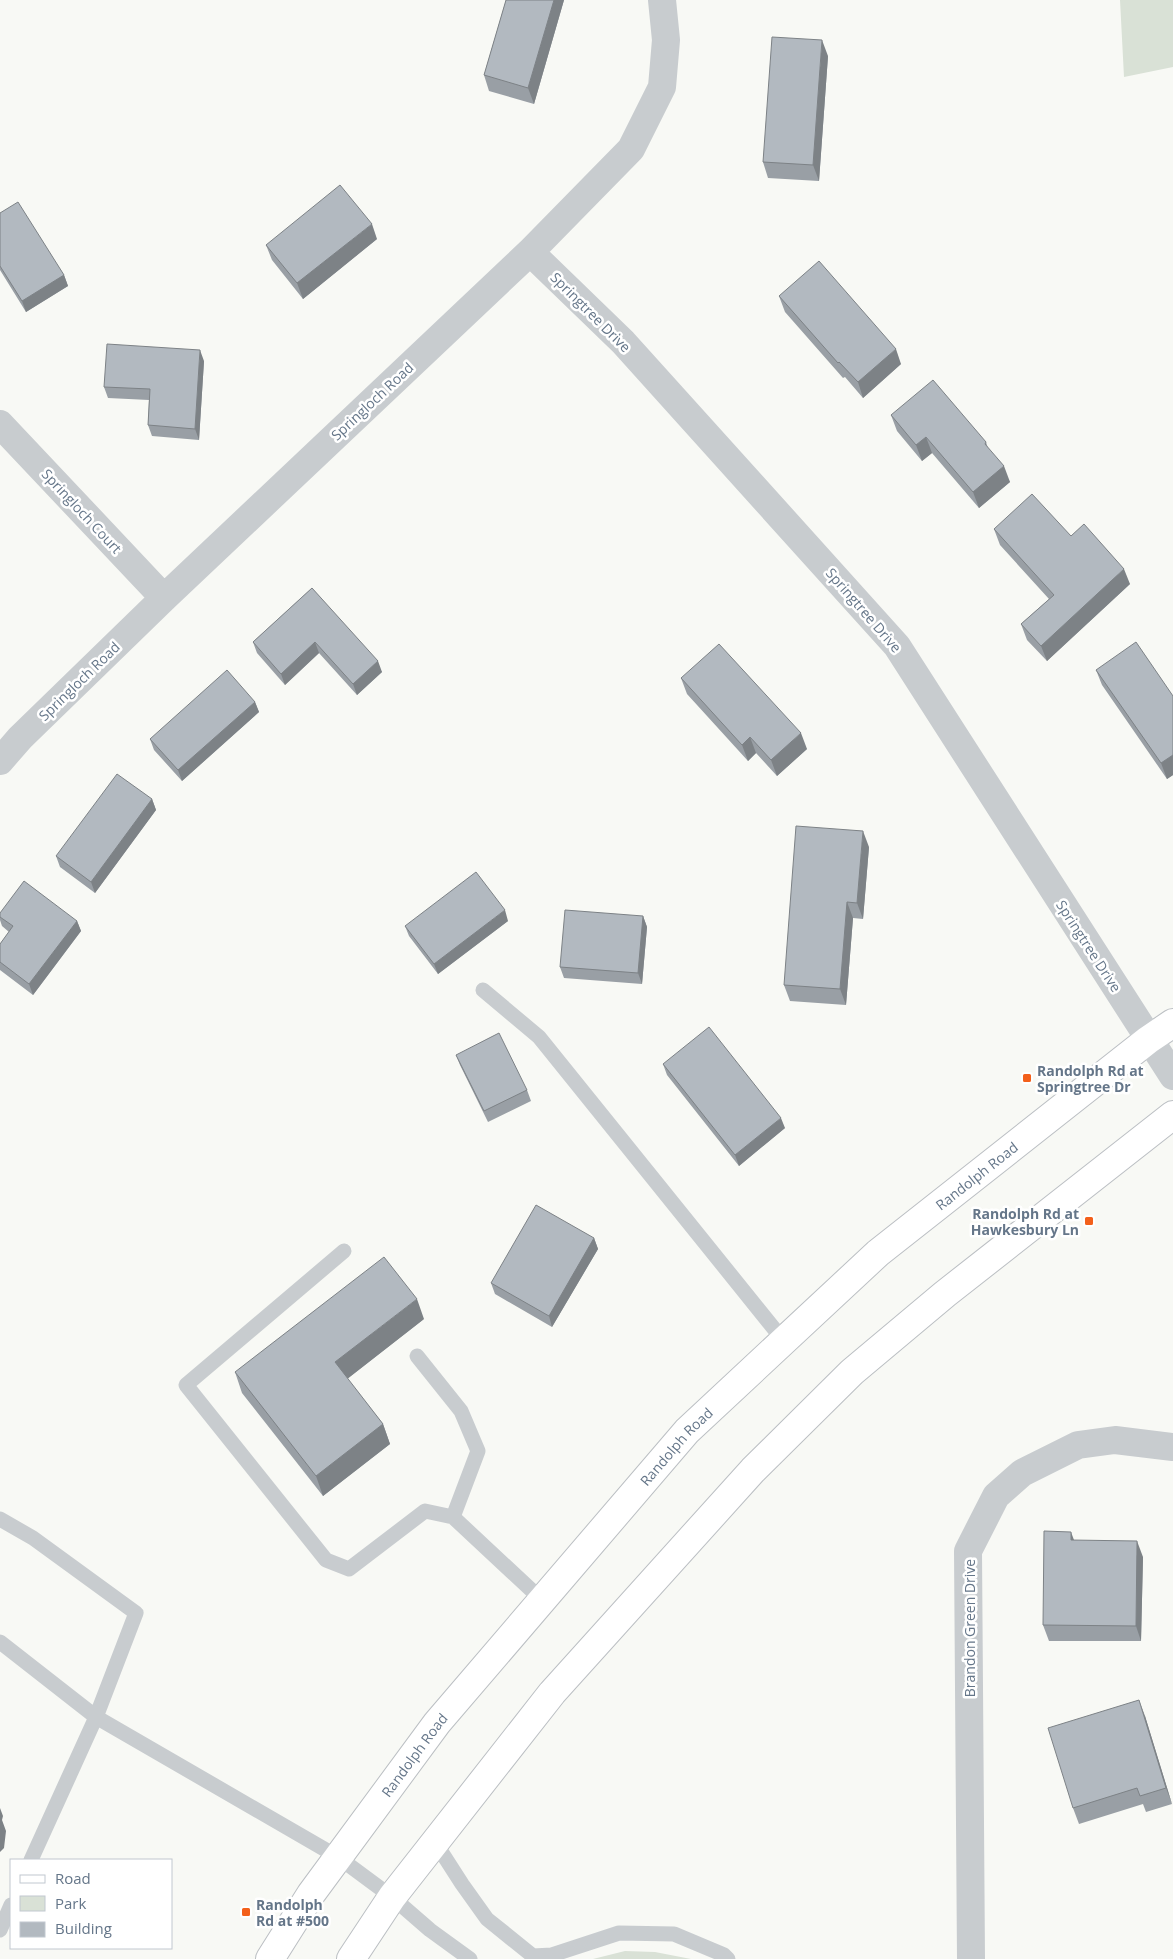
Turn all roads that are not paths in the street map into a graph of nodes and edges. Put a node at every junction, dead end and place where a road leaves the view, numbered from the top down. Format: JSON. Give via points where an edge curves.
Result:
{"nodes":[{"id":1,"x":662,"y":0,"type":"edge"},
{"id":2,"x":530,"y":252,"type":"junction"},
{"id":3,"x":0,"y":424,"type":"edge"},
{"id":4,"x":164,"y":598,"type":"junction"},
{"id":5,"x":0,"y":761,"type":"edge"},
{"id":6,"x":483,"y":990,"type":"dead end"},
{"id":7,"x":1173,"y":1023,"type":"edge"},
{"id":8,"x":1148,"y":1040,"type":"junction"},
{"id":9,"x":1170,"y":1072,"type":"edge"},
{"id":10,"x":1173,"y":1115,"type":"edge"},
{"id":11,"x":344,"y":1251,"type":"dead end"},
{"id":12,"x":784,"y":1341,"type":"junction"},
{"id":13,"x":417,"y":1356,"type":"dead end"},
{"id":14,"x":1173,"y":1448,"type":"edge"},
{"id":15,"x":453,"y":1517,"type":"junction"},
{"id":16,"x":0,"y":1518,"type":"edge"},
{"id":17,"x":542,"y":1600,"type":"junction"},
{"id":18,"x":0,"y":1642,"type":"edge"},
{"id":19,"x":96,"y":1717,"type":"junction"},
{"id":20,"x":435,"y":1842,"type":"junction"},
{"id":21,"x":338,"y":1857,"type":"junction"},
{"id":22,"x":31,"y":1859,"type":"edge"},
{"id":23,"x":392,"y":1897,"type":"junction"},
{"id":24,"x":10,"y":1907,"type":"edge"},
{"id":25,"x":0,"y":1930,"type":"edge"},
{"id":26,"x":532,"y":1958,"type":"edge"},
{"id":27,"x":270,"y":1959,"type":"edge"},
{"id":28,"x":350,"y":1959,"type":"edge"},
{"id":29,"x":470,"y":1959,"type":"edge"},
{"id":30,"x":728,"y":1959,"type":"edge"},
{"id":31,"x":971,"y":1959,"type":"edge"}],
"edges":[{"from":1,"to":2,"type":"street","name":"Springloch Road","via":[[666,40],[662,87],[631,149]]},
{"from":2,"to":4,"type":"street","name":"Springloch Road"},
{"from":2,"to":8,"type":"street","name":"Springtree Drive","via":[[623,342],[897,646]]},
{"from":3,"to":4,"type":"street","name":"Springloch Court"},
{"from":4,"to":5,"type":"street","name":"Springloch Road"},
{"from":6,"to":12,"type":"lane","via":[[539,1037]]},
{"from":7,"to":8,"type":"main road","name":"Randolph Road"},
{"from":8,"to":9,"type":"street","name":"Springtree Drive"},
{"from":8,"to":12,"type":"main road","name":"Randolph Road","via":[[878,1253]]},
{"from":10,"to":20,"type":"main road","via":[[945,1294],[852,1372],[753,1470],[552,1693]]},
{"from":11,"to":15,"type":"lane","via":[[186,1385],[326,1560],[349,1569],[424,1511]]},
{"from":12,"to":17,"type":"main road","name":"Randolph Road","via":[[687,1431]]},
{"from":13,"to":15,"type":"lane","via":[[461,1411],[478,1451]]},
{"from":14,"to":31,"type":"street","name":"Brandon Green Drive","via":[[1115,1440],[1078,1445],[1022,1473],[996,1496],[968,1551]]},
{"from":15,"to":17,"type":"lane"},
{"from":16,"to":19,"type":"lane","via":[[33,1538],[136,1613]]},
{"from":17,"to":21,"type":"main road","name":"Randolph Road","via":[[437,1724]]},
{"from":18,"to":19,"type":"lane"},
{"from":19,"to":21,"type":"lane"},
{"from":19,"to":22,"type":"lane"},
{"from":20,"to":23,"type":"main road"},
{"from":20,"to":26,"type":"lane","via":[[487,1920]]},
{"from":21,"to":23,"type":"lane"},
{"from":21,"to":27,"type":"main road","name":"Randolph Road"},
{"from":23,"to":28,"type":"main road"},
{"from":23,"to":29,"type":"lane"},
{"from":24,"to":25,"type":"lane"},
{"from":26,"to":30,"type":"lane","via":[[552,1955],[619,1933],[674,1934]]}]}
